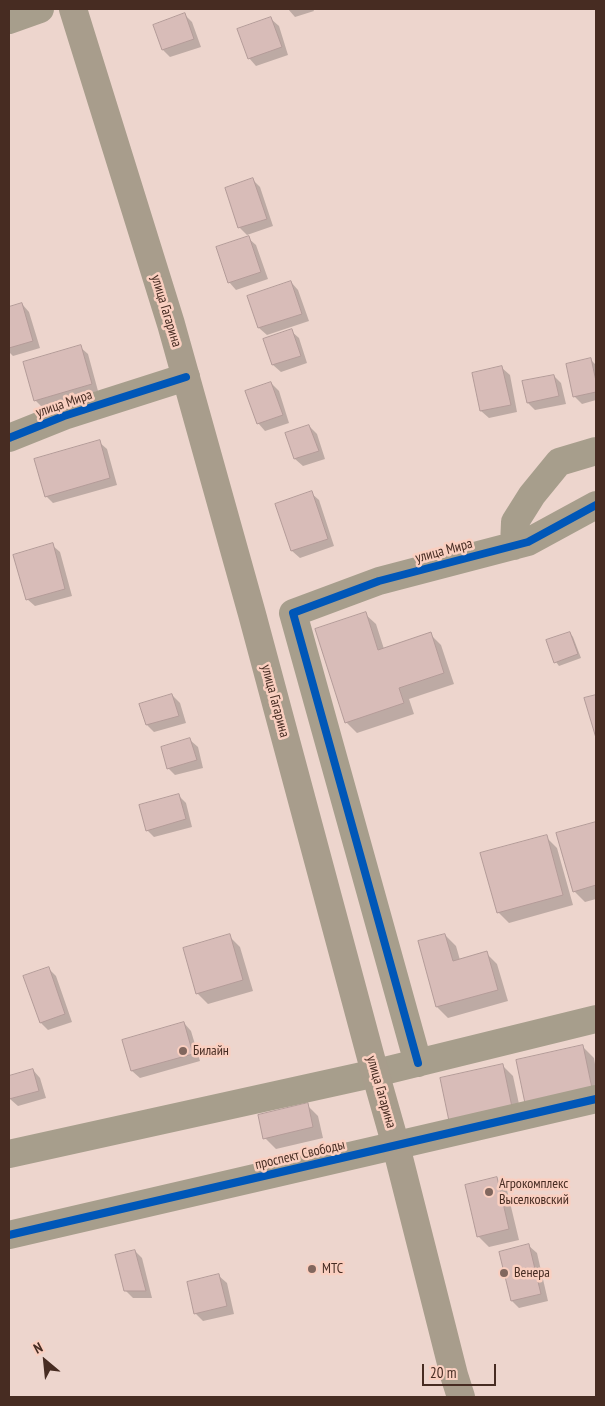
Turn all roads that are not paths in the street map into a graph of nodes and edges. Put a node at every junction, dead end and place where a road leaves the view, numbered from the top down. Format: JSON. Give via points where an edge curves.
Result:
{"nodes":[{"id":1,"x":40,"y":9,"type":"edge"},
{"id":2,"x":73,"y":9,"type":"edge"},
{"id":3,"x":9,"y":20,"type":"edge"},
{"id":4,"x":186,"y":377,"type":"junction"},
{"id":5,"x":9,"y":438,"type":"edge"},
{"id":6,"x":596,"y":451,"type":"edge"},
{"id":7,"x":596,"y":505,"type":"edge"},
{"id":8,"x":514,"y":546,"type":"junction"},
{"id":9,"x":596,"y":1019,"type":"edge"},
{"id":10,"x":418,"y":1063,"type":"junction"},
{"id":11,"x":376,"y":1073,"type":"junction"},
{"id":12,"x":596,"y":1099,"type":"edge"},
{"id":13,"x":396,"y":1146,"type":"junction"},
{"id":14,"x":9,"y":1154,"type":"edge"},
{"id":15,"x":9,"y":1235,"type":"edge"},
{"id":16,"x":461,"y":1397,"type":"edge"}],
"edges":[{"from":1,"to":3,"type":"street"},
{"from":2,"to":4,"type":"main road","name":"улица Гагарина"},
{"from":4,"to":5,"type":"street","name":"улица Мира","via":[[64,416]]},
{"from":4,"to":11,"type":"main road","name":"улица Гагарина"},
{"from":6,"to":8,"type":"street","via":[[559,462],[515,522]]},
{"from":7,"to":8,"type":"street","name":"улица Мира","via":[[528,542]]},
{"from":8,"to":10,"type":"street","name":"улица Мира","via":[[379,581],[293,612]]},
{"from":9,"to":10,"type":"street"},
{"from":10,"to":11,"type":"street"},
{"from":11,"to":13,"type":"main road","name":"улица Гагарина"},
{"from":11,"to":14,"type":"street"},
{"from":12,"to":13,"type":"street","name":"проспект Свободы"},
{"from":13,"to":15,"type":"street","name":"проспект Свободы"},
{"from":13,"to":16,"type":"main road","name":"улица Гагарина"}]}
